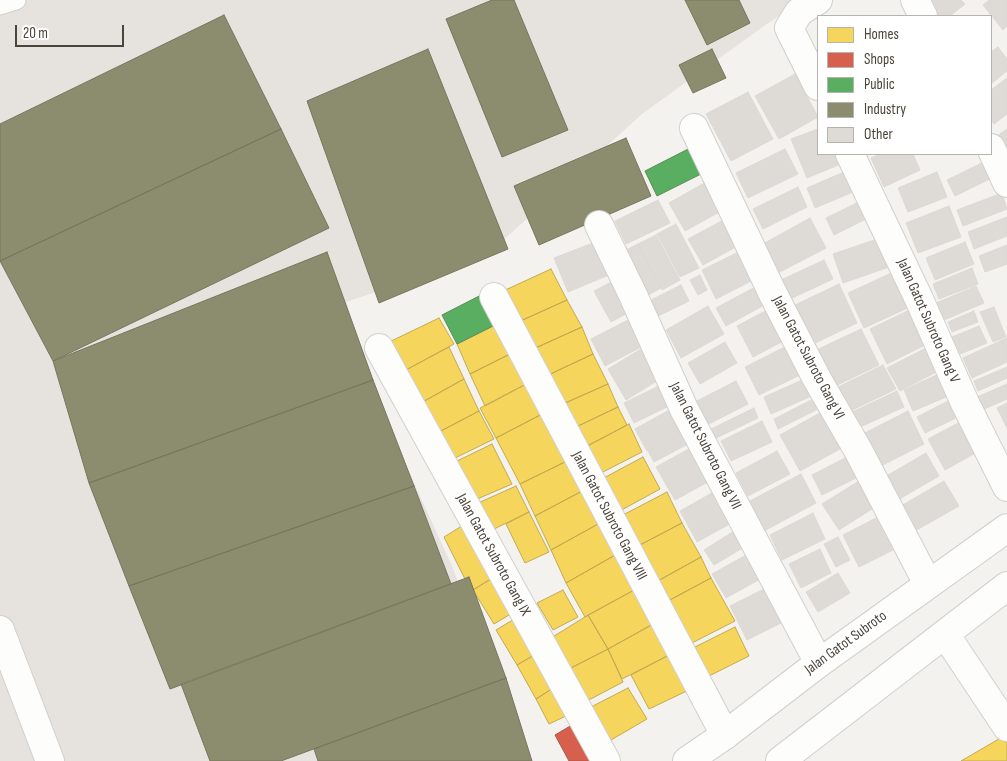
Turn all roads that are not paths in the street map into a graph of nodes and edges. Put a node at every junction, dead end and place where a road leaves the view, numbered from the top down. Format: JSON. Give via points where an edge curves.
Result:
{"nodes":[{"id":1,"x":16,"y":0,"type":"edge"},
{"id":2,"x":818,"y":0,"type":"edge"},
{"id":3,"x":915,"y":0,"type":"edge"},
{"id":4,"x":0,"y":5,"type":"edge"},
{"id":5,"x":922,"y":15,"type":"edge"},
{"id":6,"x":817,"y":84,"type":"edge"},
{"id":7,"x":694,"y":128,"type":"dead end"},
{"id":8,"x":992,"y":150,"type":"edge"},
{"id":9,"x":850,"y":155,"type":"edge"},
{"id":10,"x":1007,"y":183,"type":"edge"},
{"id":11,"x":599,"y":225,"type":"dead end"},
{"id":12,"x":494,"y":297,"type":"dead end"},
{"id":13,"x":379,"y":348,"type":"dead end"},
{"id":14,"x":1007,"y":487,"type":"edge"},
{"id":15,"x":1007,"y":528,"type":"edge"},
{"id":16,"x":928,"y":584,"type":"junction"},
{"id":17,"x":1007,"y":586,"type":"edge"},
{"id":18,"x":0,"y":630,"type":"edge"},
{"id":19,"x":945,"y":634,"type":"junction"},
{"id":20,"x":819,"y":663,"type":"junction"},
{"id":21,"x":1007,"y":727,"type":"edge"},
{"id":22,"x":725,"y":735,"type":"junction"},
{"id":23,"x":50,"y":761,"type":"edge"},
{"id":24,"x":606,"y":761,"type":"edge"},
{"id":25,"x":687,"y":761,"type":"edge"},
{"id":26,"x":780,"y":761,"type":"edge"}],
"edges":[{"from":1,"to":4,"type":"lane"},
{"from":2,"to":6,"type":"street","via":[[799,12],[789,28]]},
{"from":3,"to":5,"type":"street"},
{"from":7,"to":16,"type":"street","name":"Jalan Gatot Subroto Gang VI","via":[[773,294]]},
{"from":8,"to":10,"type":"street"},
{"from":9,"to":14,"type":"street","name":"Jalan Gatot Subroto Gang V"},
{"from":11,"to":20,"type":"street","name":"Jalan Gatot Subroto Gang VII","via":[[684,409]]},
{"from":12,"to":22,"type":"street","name":"Jalan Gatot Subroto Gang VIII"},
{"from":13,"to":24,"type":"street","name":"Jalan Gatot Subroto Gang IX"},
{"from":15,"to":16,"type":"street","name":"Jalan Gatot Subroto"},
{"from":16,"to":20,"type":"street","name":"Jalan Gatot Subroto"},
{"from":17,"to":19,"type":"street"},
{"from":18,"to":23,"type":"street"},
{"from":19,"to":21,"type":"street"},
{"from":19,"to":26,"type":"street"},
{"from":20,"to":22,"type":"street","name":"Jalan Gatot Subroto"},
{"from":22,"to":25,"type":"street","name":"Jalan Gatot Subroto"}]}
